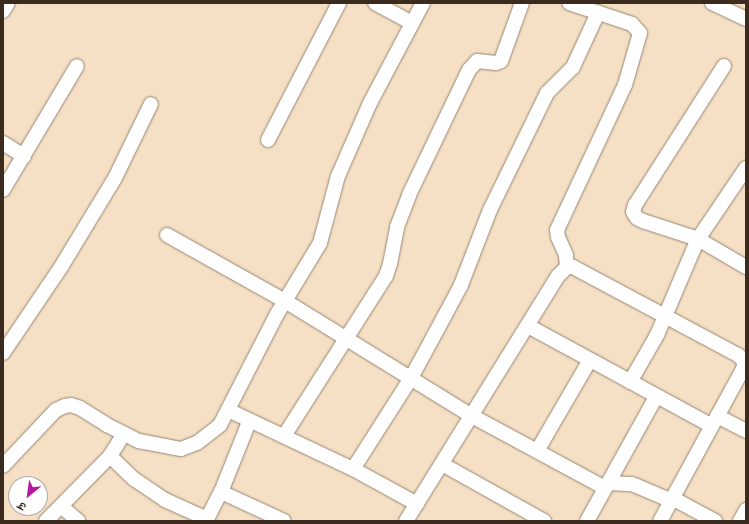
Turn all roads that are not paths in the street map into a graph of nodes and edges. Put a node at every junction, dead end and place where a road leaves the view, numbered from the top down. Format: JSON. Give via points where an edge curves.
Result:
{"nodes":[{"id":1,"x":339,"y":3,"type":"edge"},
{"id":2,"x":375,"y":3,"type":"edge"},
{"id":3,"x":423,"y":3,"type":"edge"},
{"id":4,"x":522,"y":3,"type":"edge"},
{"id":5,"x":569,"y":3,"type":"edge"},
{"id":6,"x":712,"y":3,"type":"edge"},
{"id":7,"x":598,"y":13,"type":"junction"},
{"id":8,"x":746,"y":19,"type":"edge"},
{"id":9,"x":412,"y":23,"type":"junction"},
{"id":10,"x":77,"y":66,"type":"dead end"},
{"id":11,"x":724,"y":66,"type":"dead end"},
{"id":12,"x":151,"y":104,"type":"dead end"},
{"id":13,"x":268,"y":140,"type":"dead end"},
{"id":14,"x":3,"y":143,"type":"edge"},
{"id":15,"x":24,"y":156,"type":"junction"},
{"id":16,"x":746,"y":168,"type":"edge"},
{"id":17,"x":3,"y":190,"type":"edge"},
{"id":18,"x":167,"y":235,"type":"dead end"},
{"id":19,"x":698,"y":239,"type":"junction"},
{"id":20,"x":567,"y":267,"type":"junction"},
{"id":21,"x":746,"y":267,"type":"edge"},
{"id":22,"x":285,"y":301,"type":"junction"},
{"id":23,"x":666,"y":316,"type":"junction"},
{"id":24,"x":528,"y":326,"type":"junction"},
{"id":25,"x":346,"y":338,"type":"junction"},
{"id":26,"x":3,"y":353,"type":"edge"},
{"id":27,"x":590,"y":360,"type":"junction"},
{"id":28,"x":745,"y":360,"type":"edge"},
{"id":29,"x":411,"y":378,"type":"junction"},
{"id":30,"x":630,"y":382,"type":"junction"},
{"id":31,"x":741,"y":384,"type":"edge"},
{"id":32,"x":656,"y":397,"type":"junction"},
{"id":33,"x":228,"y":410,"type":"junction"},
{"id":34,"x":472,"y":416,"type":"junction"},
{"id":35,"x":714,"y":421,"type":"junction"},
{"id":36,"x":249,"y":422,"type":"junction"},
{"id":37,"x":746,"y":431,"type":"edge"},
{"id":38,"x":124,"y":434,"type":"junction"},
{"id":39,"x":284,"y":436,"type":"junction"},
{"id":40,"x":537,"y":451,"type":"junction"},
{"id":41,"x":110,"y":456,"type":"junction"},
{"id":42,"x":442,"y":464,"type":"junction"},
{"id":43,"x":3,"y":466,"type":"edge"},
{"id":44,"x":353,"y":469,"type":"junction"},
{"id":45,"x":605,"y":488,"type":"junction"},
{"id":46,"x":222,"y":492,"type":"junction"},
{"id":47,"x":672,"y":498,"type":"junction"},
{"id":48,"x":417,"y":504,"type":"junction"},
{"id":49,"x":61,"y":506,"type":"junction"},
{"id":50,"x":746,"y":510,"type":"edge"},
{"id":51,"x":207,"y":520,"type":"edge"},
{"id":52,"x":46,"y":521,"type":"edge"},
{"id":53,"x":78,"y":521,"type":"edge"},
{"id":54,"x":284,"y":521,"type":"edge"},
{"id":55,"x":406,"y":521,"type":"edge"},
{"id":56,"x":544,"y":521,"type":"edge"},
{"id":57,"x":587,"y":521,"type":"edge"},
{"id":58,"x":660,"y":521,"type":"edge"},
{"id":59,"x":715,"y":521,"type":"edge"},
{"id":60,"x":740,"y":521,"type":"edge"}],
"edges":[{"from":1,"to":13,"type":"street"},
{"from":2,"to":9,"type":"street"},
{"from":3,"to":9,"type":"street"},
{"from":4,"to":25,"type":"street","via":[[501,61],[477,61],[469,70],[396,227],[386,276]]},
{"from":5,"to":7,"type":"street"},
{"from":6,"to":8,"type":"street"},
{"from":7,"to":20,"type":"street","via":[[637,27],[640,39],[625,85],[557,230],[566,255]]},
{"from":7,"to":29,"type":"street","via":[[573,67],[547,93],[490,210],[460,285]]},
{"from":9,"to":22,"type":"street","via":[[370,103],[338,176],[320,243]]},
{"from":10,"to":15,"type":"street"},
{"from":11,"to":19,"type":"street","via":[[635,205],[633,212],[636,218],[643,222]]},
{"from":12,"to":26,"type":"street","via":[[115,178],[61,267]]},
{"from":14,"to":15,"type":"street"},
{"from":15,"to":17,"type":"street"},
{"from":16,"to":19,"type":"street"},
{"from":18,"to":22,"type":"street"},
{"from":19,"to":21,"type":"street"},
{"from":19,"to":23,"type":"street"},
{"from":20,"to":23,"type":"street","via":[[573,267]]},
{"from":20,"to":24,"type":"street","via":[[558,276]]},
{"from":22,"to":25,"type":"street"},
{"from":22,"to":33,"type":"street"},
{"from":23,"to":28,"type":"street"},
{"from":23,"to":30,"type":"street"},
{"from":24,"to":27,"type":"street"},
{"from":24,"to":34,"type":"street"},
{"from":25,"to":29,"type":"street"},
{"from":25,"to":39,"type":"street"},
{"from":27,"to":30,"type":"street"},
{"from":27,"to":40,"type":"street"},
{"from":28,"to":31,"type":"street"},
{"from":29,"to":34,"type":"street"},
{"from":29,"to":44,"type":"street"},
{"from":30,"to":32,"type":"street"},
{"from":31,"to":35,"type":"street"},
{"from":32,"to":35,"type":"street"},
{"from":32,"to":45,"type":"street"},
{"from":33,"to":36,"type":"street"},
{"from":33,"to":38,"type":"street","via":[[220,425],[197,443],[181,449],[156,445]]},
{"from":34,"to":40,"type":"street"},
{"from":34,"to":42,"type":"street"},
{"from":35,"to":37,"type":"street"},
{"from":35,"to":47,"type":"street"},
{"from":36,"to":39,"type":"street"},
{"from":36,"to":46,"type":"street"},
{"from":38,"to":41,"type":"street"},
{"from":38,"to":43,"type":"street","via":[[80,408],[65,406],[56,410]]},
{"from":39,"to":44,"type":"street"},
{"from":40,"to":45,"type":"street"},
{"from":41,"to":49,"type":"street"},
{"from":41,"to":51,"type":"street","via":[[152,492]]},
{"from":42,"to":48,"type":"street"},
{"from":42,"to":56,"type":"street"},
{"from":44,"to":48,"type":"street"},
{"from":45,"to":47,"type":"street","via":[[610,483],[632,484],[668,499]]},
{"from":45,"to":57,"type":"street"},
{"from":46,"to":51,"type":"street"},
{"from":46,"to":54,"type":"street"},
{"from":47,"to":58,"type":"street"},
{"from":47,"to":59,"type":"street"},
{"from":48,"to":55,"type":"street"},
{"from":49,"to":52,"type":"street"},
{"from":49,"to":53,"type":"street"},
{"from":50,"to":60,"type":"street"}]}
